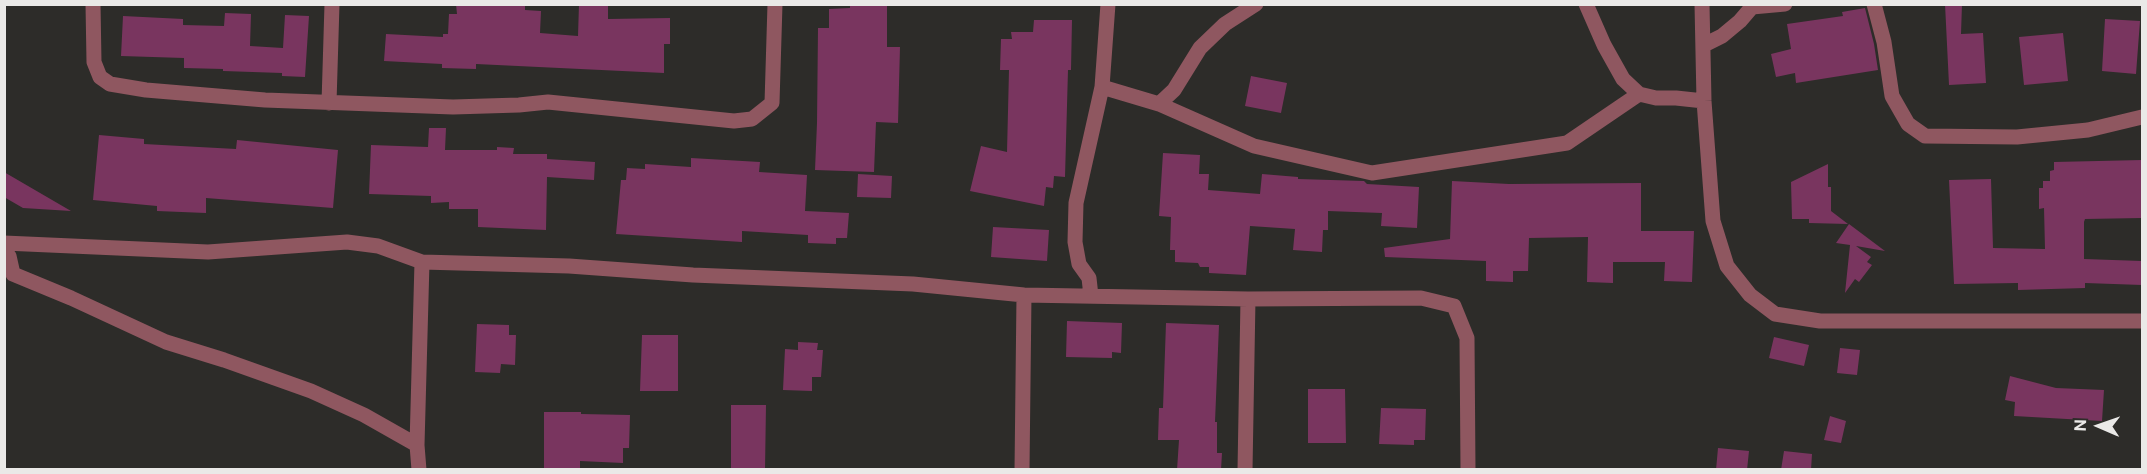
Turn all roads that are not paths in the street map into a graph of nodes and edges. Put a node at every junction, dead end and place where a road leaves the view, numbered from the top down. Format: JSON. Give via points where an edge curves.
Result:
{"nodes":[{"id":1,"x":93,"y":4,"type":"edge"},
{"id":2,"x":332,"y":4,"type":"edge"},
{"id":3,"x":775,"y":4,"type":"edge"},
{"id":4,"x":1108,"y":4,"type":"edge"},
{"id":5,"x":1256,"y":4,"type":"edge"},
{"id":6,"x":1586,"y":4,"type":"edge"},
{"id":7,"x":1702,"y":4,"type":"edge"},
{"id":8,"x":1785,"y":4,"type":"edge"},
{"id":9,"x":1874,"y":4,"type":"edge"},
{"id":10,"x":1751,"y":6,"type":"edge"},
{"id":11,"x":1704,"y":45,"type":"junction"},
{"id":12,"x":1102,"y":87,"type":"junction"},
{"id":13,"x":1639,"y":94,"type":"junction"},
{"id":14,"x":1704,"y":101,"type":"junction"},
{"id":15,"x":329,"y":103,"type":"junction"},
{"id":16,"x":1159,"y":104,"type":"junction"},
{"id":17,"x":2142,"y":117,"type":"edge"},
{"id":18,"x":4,"y":243,"type":"edge"},
{"id":19,"x":4,"y":251,"type":"edge"},
{"id":20,"x":422,"y":262,"type":"junction"},
{"id":21,"x":9,"y":273,"type":"edge"},
{"id":22,"x":1024,"y":295,"type":"junction"},
{"id":23,"x":1090,"y":296,"type":"junction"},
{"id":24,"x":1248,"y":299,"type":"junction"},
{"id":25,"x":2142,"y":321,"type":"edge"},
{"id":26,"x":417,"y":445,"type":"junction"},
{"id":27,"x":419,"y":470,"type":"edge"},
{"id":28,"x":1022,"y":470,"type":"edge"},
{"id":29,"x":1245,"y":470,"type":"edge"},
{"id":30,"x":1468,"y":470,"type":"edge"}],
"edges":[{"from":1,"to":15,"type":"street","via":[[94,62],[100,77],[110,84]]},
{"from":2,"to":15,"type":"street"},
{"from":3,"to":15,"type":"street","via":[[772,103],[752,119],[734,121],[548,102],[453,107]]},
{"from":4,"to":12,"type":"street"},
{"from":5,"to":16,"type":"street","via":[[1225,24],[1200,48],[1174,90]]},
{"from":6,"to":13,"type":"street","via":[[1623,80]]},
{"from":7,"to":11,"type":"street"},
{"from":8,"to":10,"type":"street"},
{"from":9,"to":17,"type":"street","via":[[1892,96],[1908,124],[1925,136],[2017,136],[2088,130]]},
{"from":10,"to":11,"type":"street","via":[[1722,36]]},
{"from":11,"to":14,"type":"street"},
{"from":12,"to":16,"type":"street"},
{"from":12,"to":23,"type":"street","via":[[1076,203],[1075,242],[1079,264],[1089,278]]},
{"from":13,"to":14,"type":"street"},
{"from":13,"to":16,"type":"street","via":[[1567,143],[1372,172],[1254,146]]},
{"from":14,"to":25,"type":"street","via":[[1713,221],[1727,266],[1750,296],[1775,314],[1820,321]]},
{"from":18,"to":20,"type":"street","via":[[208,252],[347,242],[378,246]]},
{"from":19,"to":21,"type":"street","via":[[9,256]]},
{"from":20,"to":22,"type":"street","via":[[902,283]]},
{"from":20,"to":26,"type":"street"},
{"from":21,"to":26,"type":"street","via":[[166,342],[312,391]]},
{"from":22,"to":23,"type":"street"},
{"from":22,"to":28,"type":"street"},
{"from":23,"to":24,"type":"street"},
{"from":24,"to":29,"type":"street"},
{"from":24,"to":30,"type":"street","via":[[1421,298],[1454,306],[1467,338]]},
{"from":26,"to":27,"type":"street"}]}
